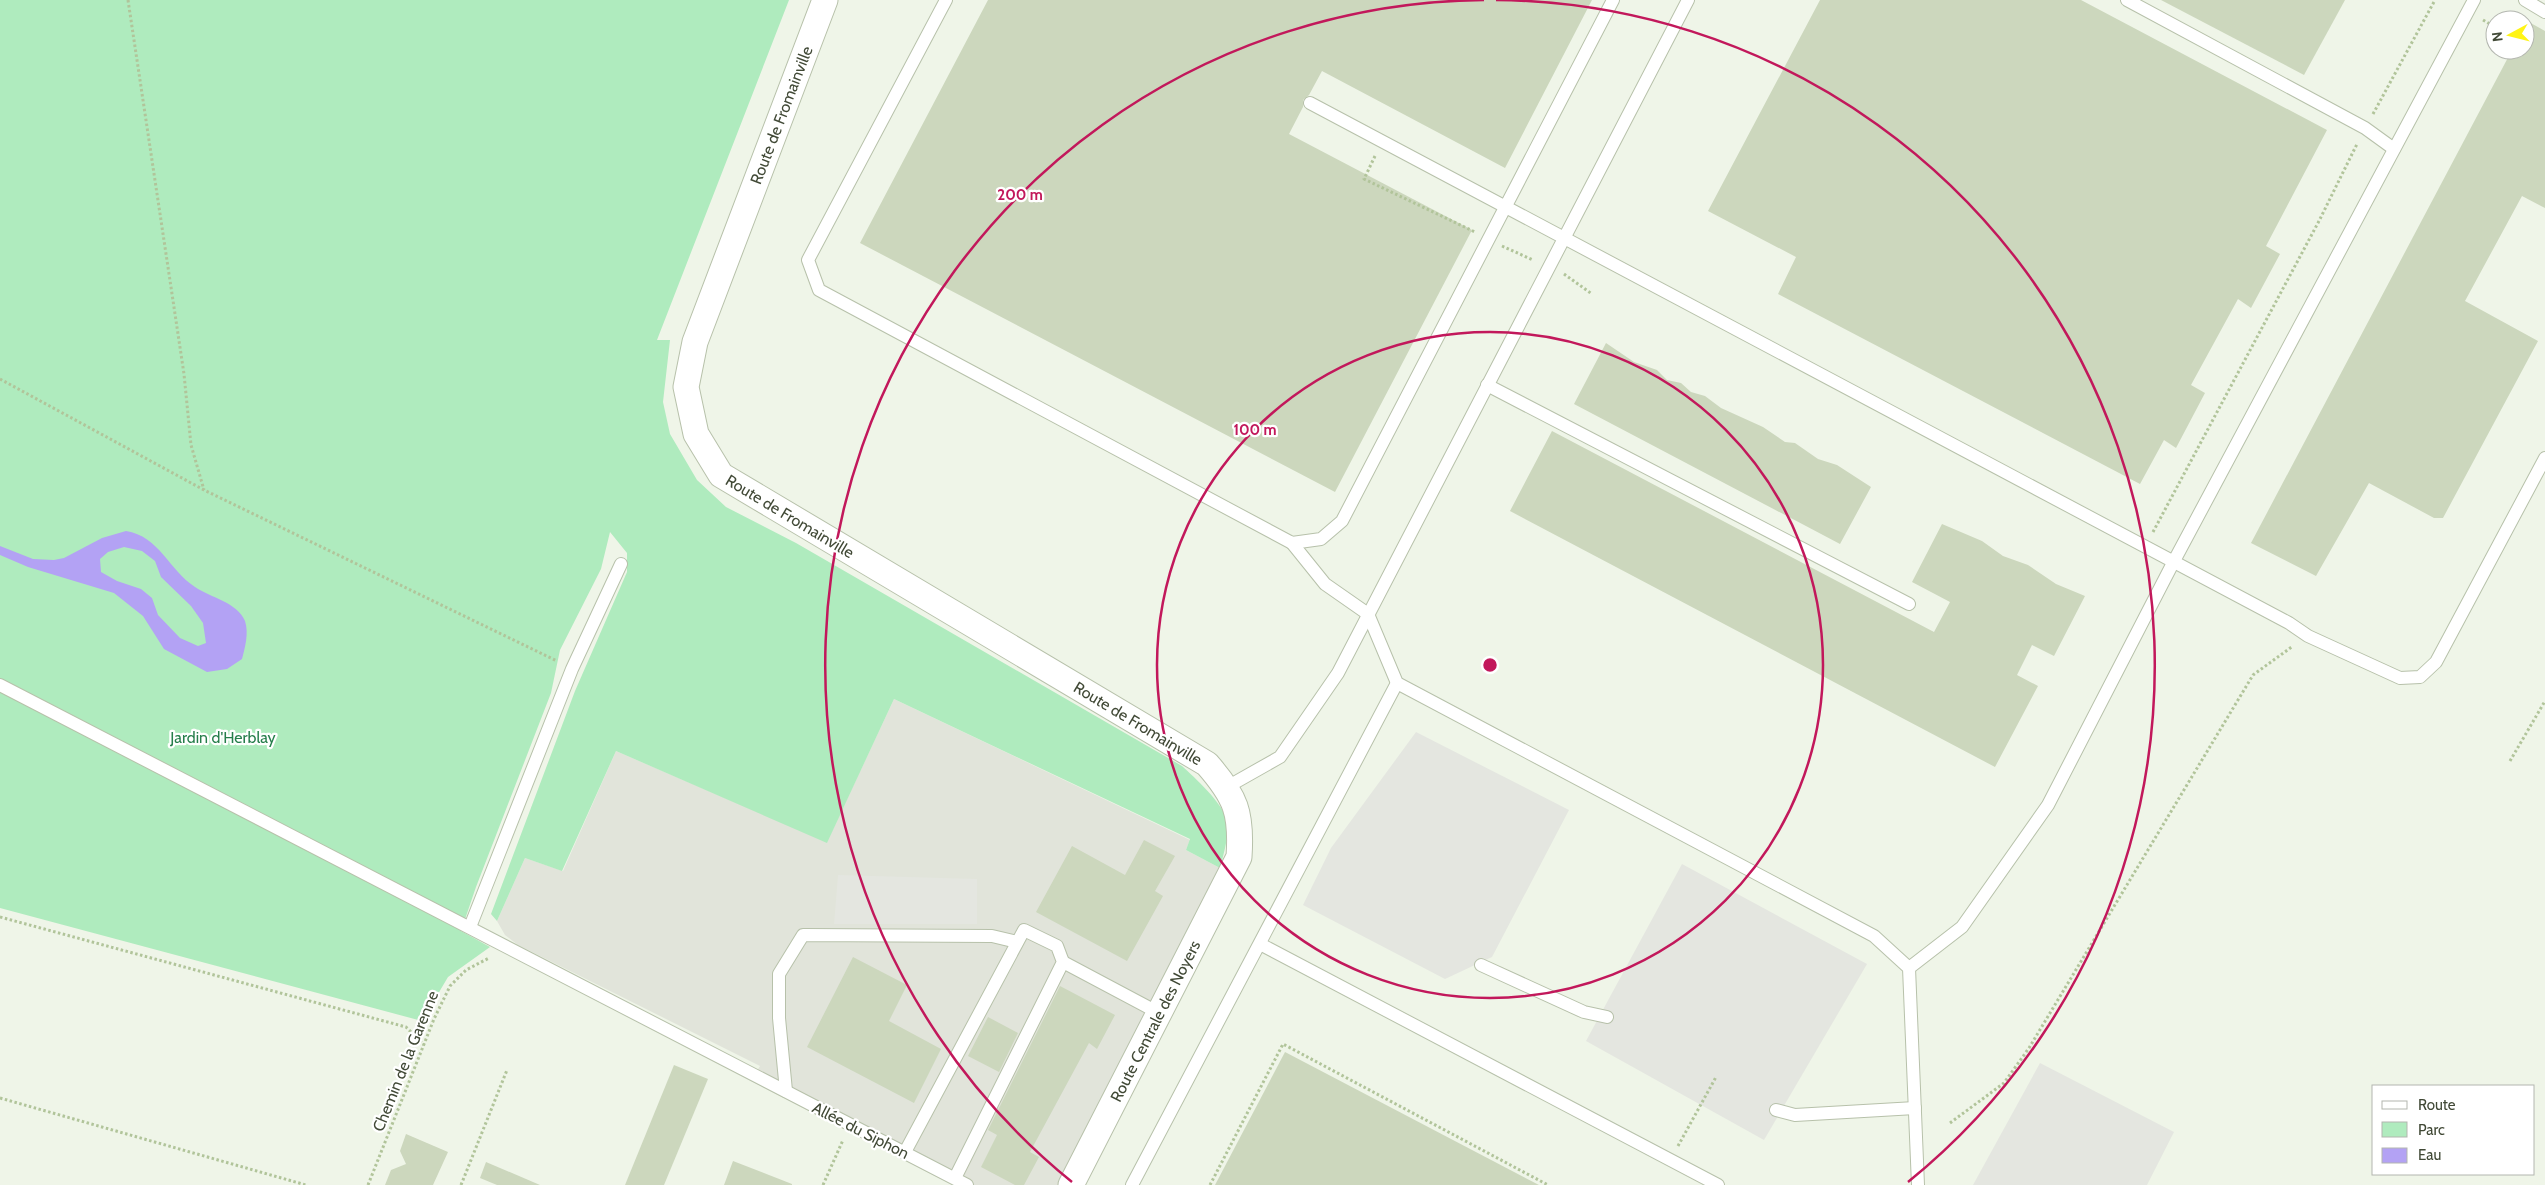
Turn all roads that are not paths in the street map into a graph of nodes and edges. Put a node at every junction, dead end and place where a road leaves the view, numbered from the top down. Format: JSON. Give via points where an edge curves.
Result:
{"nodes":[{"id":1,"x":825,"y":0,"type":"edge"},
{"id":2,"x":946,"y":0,"type":"edge"},
{"id":3,"x":1613,"y":0,"type":"edge"},
{"id":4,"x":1688,"y":0,"type":"edge"},
{"id":5,"x":2127,"y":0,"type":"edge"},
{"id":6,"x":2474,"y":0,"type":"edge"},
{"id":7,"x":2525,"y":0,"type":"edge"},
{"id":8,"x":2545,"y":12,"type":"edge"},
{"id":9,"x":1310,"y":103,"type":"dead end"},
{"id":10,"x":2394,"y":149,"type":"junction"},
{"id":11,"x":1505,"y":206,"type":"junction"},
{"id":12,"x":1564,"y":238,"type":"junction"},
{"id":13,"x":1487,"y":385,"type":"junction"},
{"id":14,"x":2545,"y":458,"type":"edge"},
{"id":15,"x":1292,"y":543,"type":"junction"},
{"id":16,"x":2174,"y":561,"type":"junction"},
{"id":17,"x":621,"y":564,"type":"dead end"},
{"id":18,"x":1909,"y":604,"type":"dead end"},
{"id":19,"x":1368,"y":614,"type":"junction"},
{"id":20,"x":1397,"y":683,"type":"junction"},
{"id":21,"x":0,"y":685,"type":"edge"},
{"id":22,"x":1227,"y":787,"type":"junction"},
{"id":23,"x":1239,"y":857,"type":"joint"},
{"id":24,"x":470,"y":927,"type":"junction"},
{"id":25,"x":1017,"y":942,"type":"junction"},
{"id":26,"x":1260,"y":944,"type":"junction"},
{"id":27,"x":1063,"y":962,"type":"junction"},
{"id":28,"x":1481,"y":966,"type":"dead end"},
{"id":29,"x":1909,"y":968,"type":"junction"},
{"id":30,"x":1159,"y":1013,"type":"junction"},
{"id":31,"x":1607,"y":1017,"type":"dead end"},
{"id":32,"x":786,"y":1091,"type":"junction"},
{"id":33,"x":1915,"y":1108,"type":"junction"},
{"id":34,"x":1776,"y":1110,"type":"dead end"},
{"id":35,"x":905,"y":1152,"type":"junction"},
{"id":36,"x":955,"y":1178,"type":"junction"},
{"id":37,"x":967,"y":1185,"type":"edge"},
{"id":38,"x":1070,"y":1185,"type":"edge"},
{"id":39,"x":1132,"y":1185,"type":"edge"},
{"id":40,"x":1718,"y":1185,"type":"edge"},
{"id":41,"x":1918,"y":1185,"type":"edge"}],
"edges":[{"from":1,"to":22,"type":"street","name":"Route de Fromainville","via":[[695,342],[686,387],[696,434],[721,475],[1207,764]]},
{"from":2,"to":15,"type":"lane","via":[[808,260],[819,290]]},
{"from":3,"to":11,"type":"lane"},
{"from":4,"to":12,"type":"lane"},
{"from":5,"to":10,"type":"lane","via":[[2365,128]]},
{"from":6,"to":10,"type":"lane"},
{"from":7,"to":8,"type":"lane"},
{"from":9,"to":11,"type":"lane"},
{"from":10,"to":16,"type":"lane"},
{"from":11,"to":12,"type":"lane"},
{"from":11,"to":15,"type":"lane","via":[[1342,521],[1320,539]]},
{"from":12,"to":13,"type":"lane"},
{"from":12,"to":16,"type":"lane"},
{"from":13,"to":18,"type":"lane"},
{"from":13,"to":19,"type":"lane"},
{"from":14,"to":16,"type":"lane","via":[[2436,662],[2420,677],[2400,678],[2308,636]]},
{"from":15,"to":19,"type":"lane","via":[[1324,584]]},
{"from":16,"to":29,"type":"lane","via":[[2048,805],[1962,927]]},
{"from":17,"to":24,"type":"lane","via":[[572,669]]},
{"from":19,"to":20,"type":"lane"},
{"from":19,"to":22,"type":"lane","via":[[1338,673],[1280,757]]},
{"from":20,"to":26,"type":"lane"},
{"from":20,"to":29,"type":"lane","via":[[1874,936]]},
{"from":21,"to":24,"type":"lane","name":"Allée du Siphon"},
{"from":22,"to":23,"type":"street","name":"Route de Fromainville","via":[[1241,827]]},
{"from":23,"to":30,"type":"street","name":"Route Centrale des Noyers"},
{"from":24,"to":32,"type":"lane","name":"Allée du Siphon"},
{"from":25,"to":27,"type":"lane","via":[[1024,930],[1057,946]]},
{"from":25,"to":32,"type":"lane","via":[[992,936],[802,935],[779,974]]},
{"from":25,"to":35,"type":"lane"},
{"from":26,"to":39,"type":"lane"},
{"from":26,"to":40,"type":"lane"},
{"from":27,"to":30,"type":"lane"},
{"from":27,"to":36,"type":"lane"},
{"from":28,"to":31,"type":"lane","via":[[1584,1012]]},
{"from":29,"to":33,"type":"lane"},
{"from":30,"to":38,"type":"street","name":"Route Centrale des Noyers"},
{"from":32,"to":35,"type":"lane","name":"Allée du Siphon"},
{"from":33,"to":34,"type":"lane","via":[[1795,1115]]},
{"from":33,"to":41,"type":"lane"},
{"from":35,"to":36,"type":"lane","name":"Allée du Siphon"},
{"from":36,"to":37,"type":"lane","name":"Allée du Siphon"}]}
